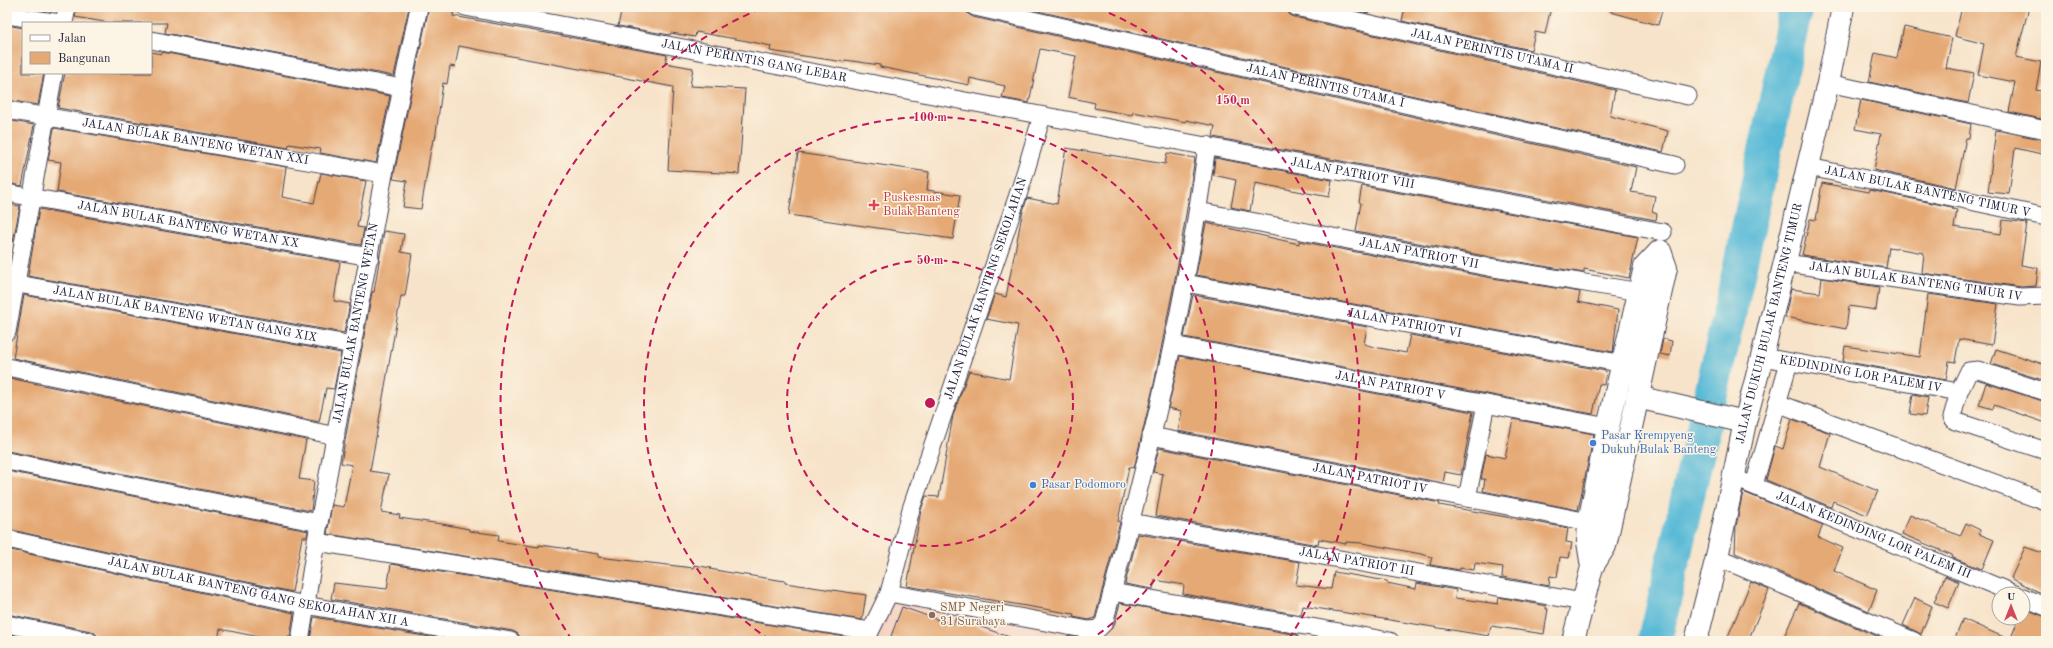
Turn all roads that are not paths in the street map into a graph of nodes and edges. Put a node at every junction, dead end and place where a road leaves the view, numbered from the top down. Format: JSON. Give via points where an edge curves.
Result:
{"nodes":[{"id":1,"x":67,"y":7,"type":"edge"},
{"id":2,"x":419,"y":7,"type":"edge"},
{"id":3,"x":465,"y":7,"type":"edge"},
{"id":4,"x":975,"y":7,"type":"edge"},
{"id":5,"x":1296,"y":7,"type":"edge"},
{"id":6,"x":1843,"y":7,"type":"edge"},
{"id":7,"x":7,"y":15,"type":"edge"},
{"id":8,"x":53,"y":22,"type":"edge"},
{"id":9,"x":64,"y":22,"type":"edge"},
{"id":10,"x":152,"y":40,"type":"edge"},
{"id":11,"x":54,"y":74,"type":"edge"},
{"id":12,"x":1828,"y":83,"type":"junction"},
{"id":13,"x":402,"y":88,"type":"junction"},
{"id":14,"x":1688,"y":96,"type":"dead end"},
{"id":15,"x":7,"y":110,"type":"edge"},
{"id":16,"x":45,"y":116,"type":"junction"},
{"id":17,"x":1042,"y":116,"type":"junction"},
{"id":18,"x":2046,"y":130,"type":"edge"},
{"id":19,"x":1207,"y":145,"type":"junction"},
{"id":20,"x":1674,"y":165,"type":"dead end"},
{"id":21,"x":1809,"y":167,"type":"junction"},
{"id":22,"x":384,"y":174,"type":"junction"},
{"id":23,"x":7,"y":193,"type":"edge"},
{"id":24,"x":31,"y":198,"type":"junction"},
{"id":25,"x":1198,"y":211,"type":"junction"},
{"id":26,"x":2046,"y":217,"type":"edge"},
{"id":27,"x":1663,"y":232,"type":"dead end"},
{"id":28,"x":370,"y":257,"type":"junction"},
{"id":29,"x":1785,"y":263,"type":"junction"},
{"id":30,"x":12,"y":283,"type":"edge"},
{"id":31,"x":1186,"y":283,"type":"junction"},
{"id":32,"x":1640,"y":292,"type":"junction"},
{"id":33,"x":2046,"y":296,"type":"edge"},
{"id":34,"x":7,"y":332,"type":"edge"},
{"id":35,"x":354,"y":345,"type":"junction"},
{"id":36,"x":1173,"y":345,"type":"junction"},
{"id":37,"x":1762,"y":357,"type":"junction"},
{"id":38,"x":1789,"y":362,"type":"junction"},
{"id":39,"x":1624,"y":364,"type":"junction"},
{"id":40,"x":7,"y":367,"type":"edge"},
{"id":41,"x":1959,"y":392,"type":"junction"},
{"id":42,"x":2046,"y":392,"type":"edge"},
{"id":43,"x":1644,"y":399,"type":"junction"},
{"id":44,"x":1778,"y":403,"type":"junction"},
{"id":45,"x":1486,"y":404,"type":"junction"},
{"id":46,"x":1737,"y":420,"type":"junction"},
{"id":47,"x":1608,"y":427,"type":"junction"},
{"id":48,"x":336,"y":436,"type":"junction"},
{"id":49,"x":1151,"y":436,"type":"junction"},
{"id":50,"x":2046,"y":451,"type":"edge"},
{"id":51,"x":7,"y":461,"type":"edge"},
{"id":52,"x":1732,"y":477,"type":"junction"},
{"id":53,"x":1754,"y":485,"type":"junction"},
{"id":54,"x":1467,"y":498,"type":"junction"},
{"id":55,"x":2046,"y":502,"type":"edge"},
{"id":56,"x":1130,"y":522,"type":"junction"},
{"id":57,"x":1589,"y":522,"type":"junction"},
{"id":58,"x":319,"y":523,"type":"junction"},
{"id":59,"x":7,"y":539,"type":"edge"},
{"id":60,"x":317,"y":542,"type":"junction"},
{"id":61,"x":1718,"y":557,"type":"junction"},
{"id":62,"x":1592,"y":567,"type":"junction"},
{"id":63,"x":1996,"y":586,"type":"edge"},
{"id":64,"x":1112,"y":592,"type":"junction"},
{"id":65,"x":889,"y":593,"type":"junction"},
{"id":66,"x":2031,"y":600,"type":"edge"},
{"id":67,"x":1583,"y":602,"type":"junction"},
{"id":68,"x":305,"y":605,"type":"junction"},
{"id":69,"x":2046,"y":607,"type":"edge"},
{"id":70,"x":7,"y":624,"type":"edge"},
{"id":71,"x":868,"y":636,"type":"edge"},
{"id":72,"x":1701,"y":639,"type":"edge"},
{"id":73,"x":89,"y":641,"type":"edge"},
{"id":74,"x":300,"y":641,"type":"edge"},
{"id":75,"x":511,"y":641,"type":"edge"},
{"id":76,"x":1390,"y":641,"type":"edge"},
{"id":77,"x":1573,"y":641,"type":"edge"},
{"id":78,"x":1914,"y":641,"type":"edge"}],
"edges":[{"from":1,"to":9,"type":"street"},
{"from":2,"to":13,"type":"street","name":"JALAN BULAK BANTENG WETAN"},
{"from":3,"to":17,"type":"street","name":"JALAN PERINTIS GANG LEBAR"},
{"from":4,"to":20,"type":"street","name":"JALAN PERINTIS UTAMA I"},
{"from":5,"to":14,"type":"street","name":"JALAN PERINTIS UTAMA II"},
{"from":6,"to":12,"type":"street","name":"JALAN DUKUH BULAK BANTENG TIMUR"},
{"from":7,"to":8,"type":"street"},
{"from":10,"to":13,"type":"street"},
{"from":11,"to":16,"type":"street"},
{"from":12,"to":18,"type":"street"},
{"from":12,"to":21,"type":"street","name":"JALAN DUKUH BULAK BANTENG TIMUR"},
{"from":13,"to":22,"type":"street","name":"JALAN BULAK BANTENG WETAN"},
{"from":15,"to":16,"type":"street","name":"JALAN BULAK BANTENG WETAN XXI"},
{"from":16,"to":22,"type":"street","name":"JALAN BULAK BANTENG WETAN XXI"},
{"from":16,"to":24,"type":"street"},
{"from":17,"to":19,"type":"street","name":"JALAN PATRIOT VIII"},
{"from":17,"to":65,"type":"street","name":"JALAN BULAK BANTENG SEKOLAHAN","via":[[1022,183],[911,509]]},
{"from":19,"to":25,"type":"street"},
{"from":19,"to":27,"type":"street","name":"JALAN PATRIOT VIII"},
{"from":21,"to":26,"type":"street","name":"JALAN BULAK BANTENG TIMUR V"},
{"from":21,"to":29,"type":"street","name":"JALAN DUKUH BULAK BANTENG TIMUR"},
{"from":22,"to":28,"type":"street","name":"JALAN BULAK BANTENG WETAN"},
{"from":23,"to":24,"type":"street","name":"JALAN BULAK BANTENG WETAN XX"},
{"from":24,"to":28,"type":"street","name":"JALAN BULAK BANTENG WETAN XX"},
{"from":24,"to":30,"type":"street"},
{"from":25,"to":31,"type":"street"},
{"from":25,"to":32,"type":"street","name":"JALAN PATRIOT VII","via":[[1488,267]]},
{"from":28,"to":35,"type":"street","name":"JALAN BULAK BANTENG WETAN"},
{"from":29,"to":33,"type":"street","name":"JALAN BULAK BANTENG TIMUR IV","via":[[2020,297]]},
{"from":29,"to":37,"type":"street","name":"JALAN DUKUH BULAK BANTENG TIMUR"},
{"from":30,"to":34,"type":"street"},
{"from":30,"to":35,"type":"street","name":"JALAN BULAK BANTENG WETAN GANG XIX"},
{"from":31,"to":36,"type":"street"},
{"from":31,"to":39,"type":"street","name":"JALAN PATRIOT VI"},
{"from":32,"to":39,"type":"street"},
{"from":32,"to":43,"type":"street","via":[[1645,267],[1660,251],[1666,268]]},
{"from":35,"to":48,"type":"street","name":"JALAN BULAK BANTENG WETAN"},
{"from":36,"to":45,"type":"street","name":"JALAN PATRIOT V"},
{"from":36,"to":49,"type":"street"},
{"from":37,"to":38,"type":"street","name":"KEDINDING LOR PALEM IV"},
{"from":37,"to":46,"type":"street","name":"JALAN DUKUH BULAK BANTENG TIMUR"},
{"from":38,"to":41,"type":"street","name":"KEDINDING LOR PALEM IV"},
{"from":38,"to":44,"type":"street"},
{"from":39,"to":47,"type":"street"},
{"from":40,"to":48,"type":"street"},
{"from":41,"to":42,"type":"street","via":[[1967,373],[1978,370]]},
{"from":41,"to":50,"type":"street","via":[[1952,412],[1955,421]]},
{"from":43,"to":46,"type":"street"},
{"from":43,"to":62,"type":"street","via":[[1605,546]]},
{"from":44,"to":53,"type":"street"},
{"from":44,"to":55,"type":"street"},
{"from":45,"to":47,"type":"street","name":"JALAN PATRIOT V"},
{"from":45,"to":54,"type":"street"},
{"from":46,"to":52,"type":"street","name":"JALAN DUKUH BULAK BANTENG TIMUR"},
{"from":47,"to":57,"type":"street"},
{"from":48,"to":58,"type":"street","name":"JALAN BULAK BANTENG WETAN"},
{"from":49,"to":54,"type":"street","name":"JALAN PATRIOT IV"},
{"from":49,"to":56,"type":"street"},
{"from":51,"to":58,"type":"street"},
{"from":52,"to":53,"type":"street","name":"JALAN KEDINDING LOR PALEM III"},
{"from":52,"to":61,"type":"street","name":"JALAN DUKUH BULAK BANTENG TIMUR"},
{"from":53,"to":63,"type":"street","name":"JALAN KEDINDING LOR PALEM III"},
{"from":54,"to":57,"type":"street","name":"JALAN PATRIOT IV"},
{"from":56,"to":64,"type":"street"},
{"from":56,"to":67,"type":"street","name":"JALAN PATRIOT III"},
{"from":57,"to":62,"type":"street","via":[[1588,542]]},
{"from":58,"to":60,"type":"street","name":"JALAN BULAK BANTENG WETAN"},
{"from":59,"to":68,"type":"street","name":"JALAN BULAK BANTENG GANG SEKOLAHAN XII A"},
{"from":60,"to":68,"type":"street","name":"JALAN BULAK BANTENG WETAN"},
{"from":60,"to":71,"type":"street"},
{"from":61,"to":72,"type":"street","name":"JALAN DUKUH BULAK BANTENG TIMUR"},
{"from":61,"to":78,"type":"street"},
{"from":62,"to":67,"type":"street"},
{"from":64,"to":65,"type":"street","via":[[1104,623],[1098,629],[1089,630]]},
{"from":64,"to":76,"type":"street"},
{"from":65,"to":71,"type":"street","name":"JALAN BULAK BANTENG SEKOLAHAN"},
{"from":66,"to":69,"type":"street"},
{"from":67,"to":77,"type":"street"},
{"from":68,"to":74,"type":"street","name":"JALAN BULAK BANTENG WETAN"},
{"from":68,"to":75,"type":"street","name":"JALAN BULAK BANTENG GANG SEKOLAHAN XII A"},
{"from":70,"to":73,"type":"street"}]}
